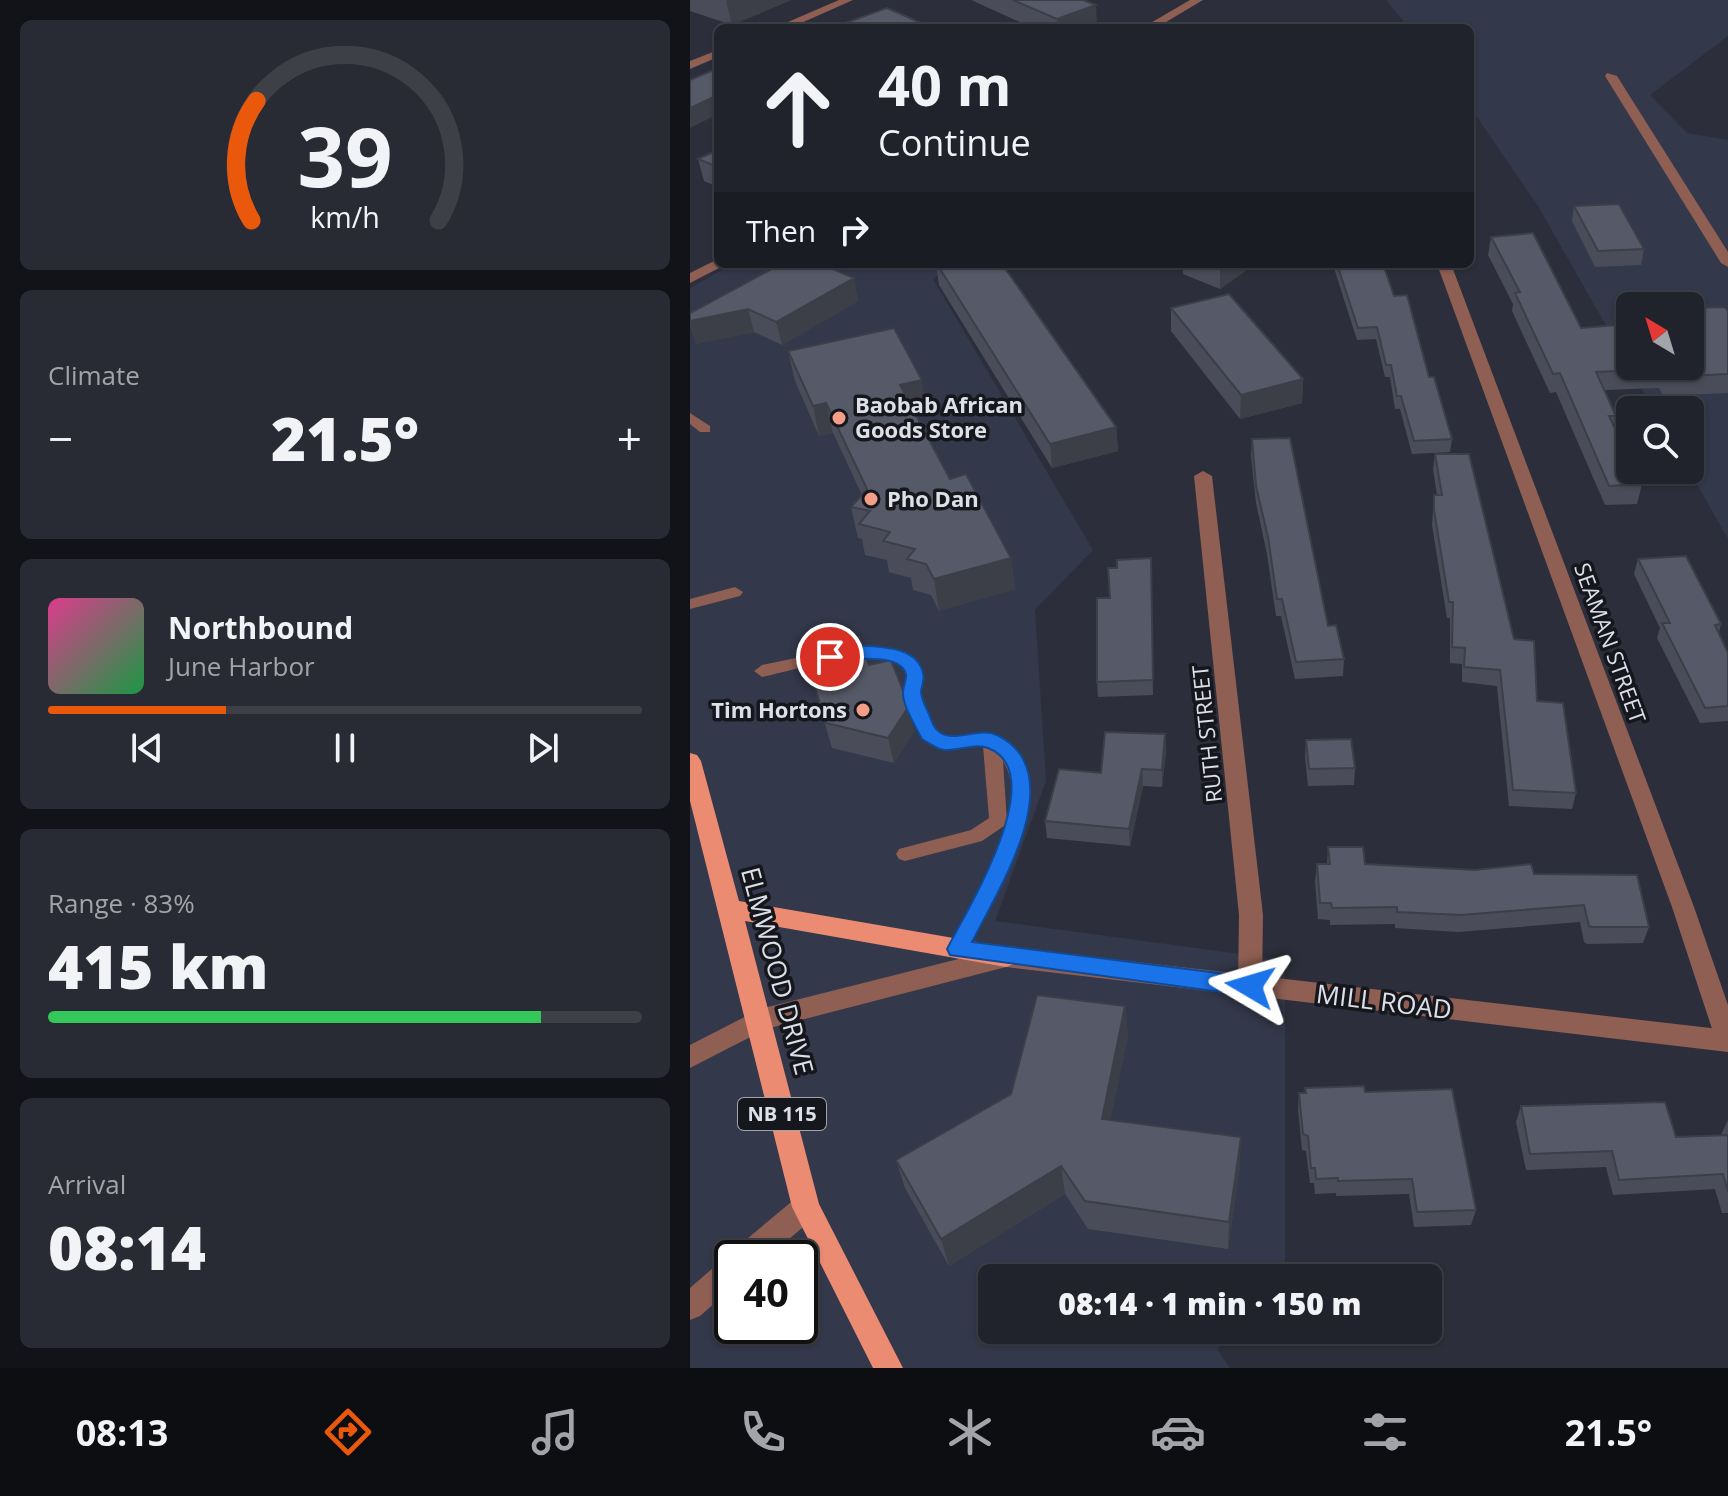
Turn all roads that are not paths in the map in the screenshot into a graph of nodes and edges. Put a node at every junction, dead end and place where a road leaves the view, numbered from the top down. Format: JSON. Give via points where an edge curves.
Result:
{"nodes":[{"id":1,"x":848,"y":0,"type":"edge"},
{"id":2,"x":1198,"y":0,"type":"edge"},
{"id":3,"x":790,"y":24,"type":"edge"},
{"id":4,"x":1158,"y":24,"type":"edge"},
{"id":5,"x":714,"y":55,"type":"edge"},
{"id":6,"x":690,"y":65,"type":"edge"},
{"id":7,"x":1611,"y":76,"type":"dead end"},
{"id":8,"x":1728,"y":263,"type":"edge"},
{"id":9,"x":714,"y":265,"type":"edge"},
{"id":10,"x":1445,"y":268,"type":"edge"},
{"id":11,"x":690,"y":279,"type":"edge"},
{"id":12,"x":690,"y":417,"type":"edge"},
{"id":13,"x":705,"y":429,"type":"dead end"},
{"id":14,"x":1203,"y":476,"type":"dead end"},
{"id":15,"x":735,"y":592,"type":"dead end"},
{"id":16,"x":690,"y":604,"type":"edge"},
{"id":17,"x":762,"y":671,"type":"dead end"},
{"id":18,"x":990,"y":740,"type":"junction"},
{"id":19,"x":690,"y":761,"type":"edge"},
{"id":20,"x":905,"y":854,"type":"dead end"},
{"id":21,"x":730,"y":909,"type":"junction"},
{"id":22,"x":958,"y":949,"type":"junction"},
{"id":23,"x":1006,"y":957,"type":"junction"},
{"id":24,"x":1250,"y":986,"type":"junction"},
{"id":25,"x":760,"y":1020,"type":"junction"},
{"id":26,"x":1728,"y":1041,"type":"edge"},
{"id":27,"x":690,"y":1057,"type":"edge"},
{"id":28,"x":806,"y":1207,"type":"junction"},
{"id":29,"x":767,"y":1240,"type":"edge"},
{"id":30,"x":714,"y":1285,"type":"edge"},
{"id":31,"x":690,"y":1306,"type":"edge"},
{"id":32,"x":888,"y":1368,"type":"edge"}],
"edges":[{"from":1,"to":3,"type":"street"},
{"from":2,"to":4,"type":"street"},
{"from":5,"to":6,"type":"street"},
{"from":7,"to":8,"type":"street"},
{"from":9,"to":11,"type":"street"},
{"from":10,"to":26,"type":"street","name":"SEAMAN STREET"},
{"from":12,"to":13,"type":"lane"},
{"from":14,"to":24,"type":"street","name":"RUTH STREET","via":[[1251,915]]},
{"from":15,"to":16,"type":"lane"},
{"from":17,"to":18,"type":"lane","via":[[855,651],[897,656],[912,665],[916,677],[911,694],[929,734],[944,743]]},
{"from":18,"to":20,"type":"lane","via":[[998,821],[976,836]]},
{"from":18,"to":22,"type":"lane","via":[[1011,754],[1020,777],[1020,806],[1011,845]]},
{"from":19,"to":21,"type":"main road","name":"ELMWOOD DRIVE","number":"NB 115"},
{"from":21,"to":22,"type":"main road"},
{"from":21,"to":25,"type":"main road","name":"ELMWOOD DRIVE","number":"NB 115"},
{"from":22,"to":23,"type":"main road"},
{"from":23,"to":24,"type":"street","name":"MILL ROAD"},
{"from":23,"to":25,"type":"street","name":"MILL ROAD"},
{"from":24,"to":26,"type":"street","name":"MILL ROAD"},
{"from":25,"to":27,"type":"street","name":"MILL ROAD"},
{"from":25,"to":28,"type":"main road","name":"ELMWOOD DRIVE","number":"NB 115"},
{"from":28,"to":29,"type":"street"},
{"from":28,"to":32,"type":"main road","name":"ELMWOOD DRIVE","number":"NB 115"},
{"from":30,"to":31,"type":"street"}]}
